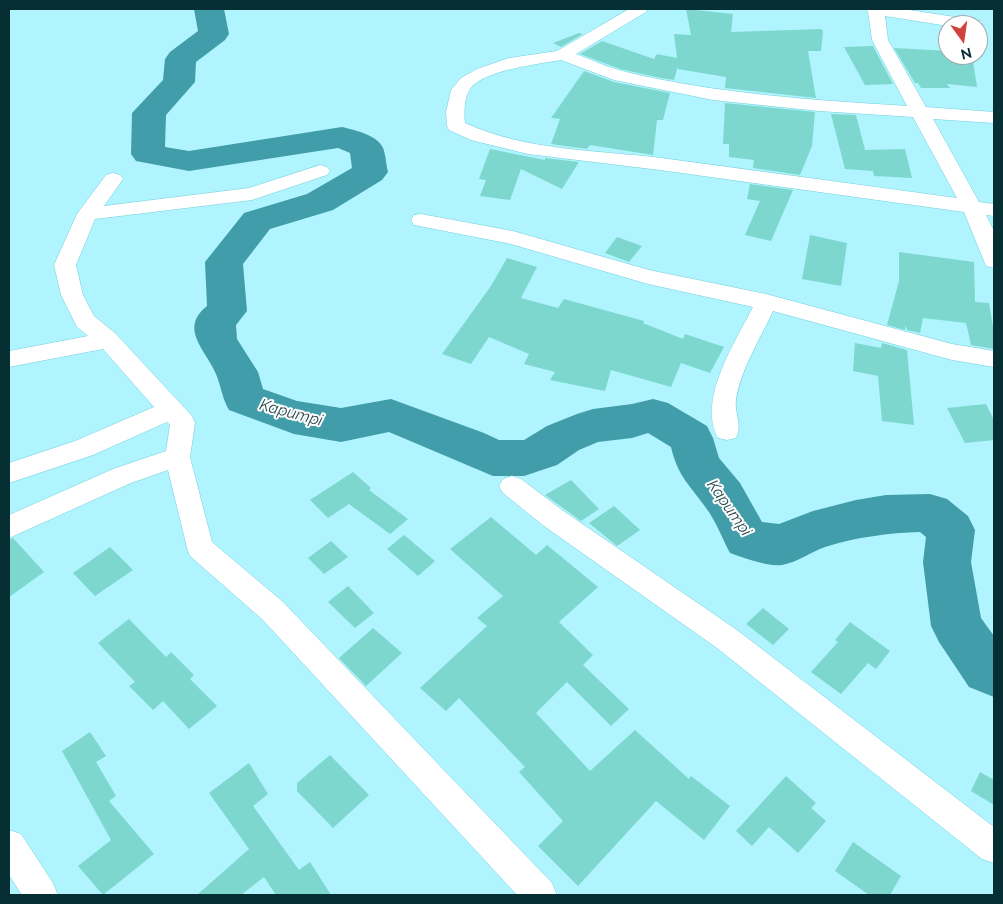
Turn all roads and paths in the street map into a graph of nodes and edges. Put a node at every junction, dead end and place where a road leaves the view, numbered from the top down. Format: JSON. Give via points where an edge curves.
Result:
{"nodes":[{"id":1,"x":640,"y":9,"type":"edge"},
{"id":2,"x":875,"y":9,"type":"edge"},
{"id":3,"x":938,"y":19,"type":"edge"},
{"id":4,"x":562,"y":55,"type":"junction"},
{"id":5,"x":919,"y":112,"type":"junction"},
{"id":6,"x":994,"y":117,"type":"edge"},
{"id":7,"x":320,"y":171,"type":"dead end"},
{"id":8,"x":113,"y":179,"type":"dead end"},
{"id":9,"x":972,"y":207,"type":"junction"},
{"id":10,"x":994,"y":210,"type":"edge"},
{"id":11,"x":86,"y":214,"type":"junction"},
{"id":12,"x":421,"y":220,"type":"dead end"},
{"id":13,"x":994,"y":262,"type":"edge"},
{"id":14,"x":766,"y":302,"type":"junction"},
{"id":15,"x":108,"y":340,"type":"junction"},
{"id":16,"x":994,"y":359,"type":"edge"},
{"id":17,"x":9,"y":360,"type":"edge"},
{"id":18,"x":170,"y":410,"type":"junction"},
{"id":19,"x":727,"y":431,"type":"dead end"},
{"id":20,"x":176,"y":458,"type":"junction"},
{"id":21,"x":9,"y":472,"type":"edge"},
{"id":22,"x":512,"y":486,"type":"dead end"},
{"id":23,"x":9,"y":526,"type":"edge"},
{"id":24,"x":9,"y":846,"type":"edge"},
{"id":25,"x":994,"y":847,"type":"edge"},
{"id":26,"x":41,"y":895,"type":"edge"},
{"id":27,"x":540,"y":895,"type":"edge"}],
"edges":[{"from":1,"to":4,"type":"street"},
{"from":2,"to":3,"type":"street"},
{"from":2,"to":5,"type":"street","via":[[880,40]]},
{"from":4,"to":5,"type":"street","via":[[620,76],[713,95]]},
{"from":4,"to":9,"type":"street","via":[[515,62],[468,82],[460,90],[455,112],[456,126],[470,134],[528,149]]},
{"from":5,"to":6,"type":"street"},
{"from":5,"to":9,"type":"street"},
{"from":7,"to":11,"type":"street","via":[[252,194]]},
{"from":8,"to":11,"type":"street"},
{"from":9,"to":10,"type":"street"},
{"from":9,"to":13,"type":"street"},
{"from":11,"to":15,"type":"street","via":[[65,265],[72,295],[85,321]]},
{"from":12,"to":14,"type":"street","via":[[513,238],[648,277]]},
{"from":14,"to":16,"type":"street","via":[[952,352]]},
{"from":14,"to":19,"type":"street","via":[[735,366],[724,400]]},
{"from":15,"to":17,"type":"street"},
{"from":15,"to":18,"type":"street"},
{"from":18,"to":20,"type":"street","via":[[183,423]]},
{"from":18,"to":21,"type":"street","via":[[84,448]]},
{"from":20,"to":23,"type":"street","via":[[122,476]]},
{"from":20,"to":27,"type":"street","via":[[200,548],[274,610]]},
{"from":22,"to":25,"type":"street","via":[[727,639]]},
{"from":24,"to":26,"type":"street"}]}
